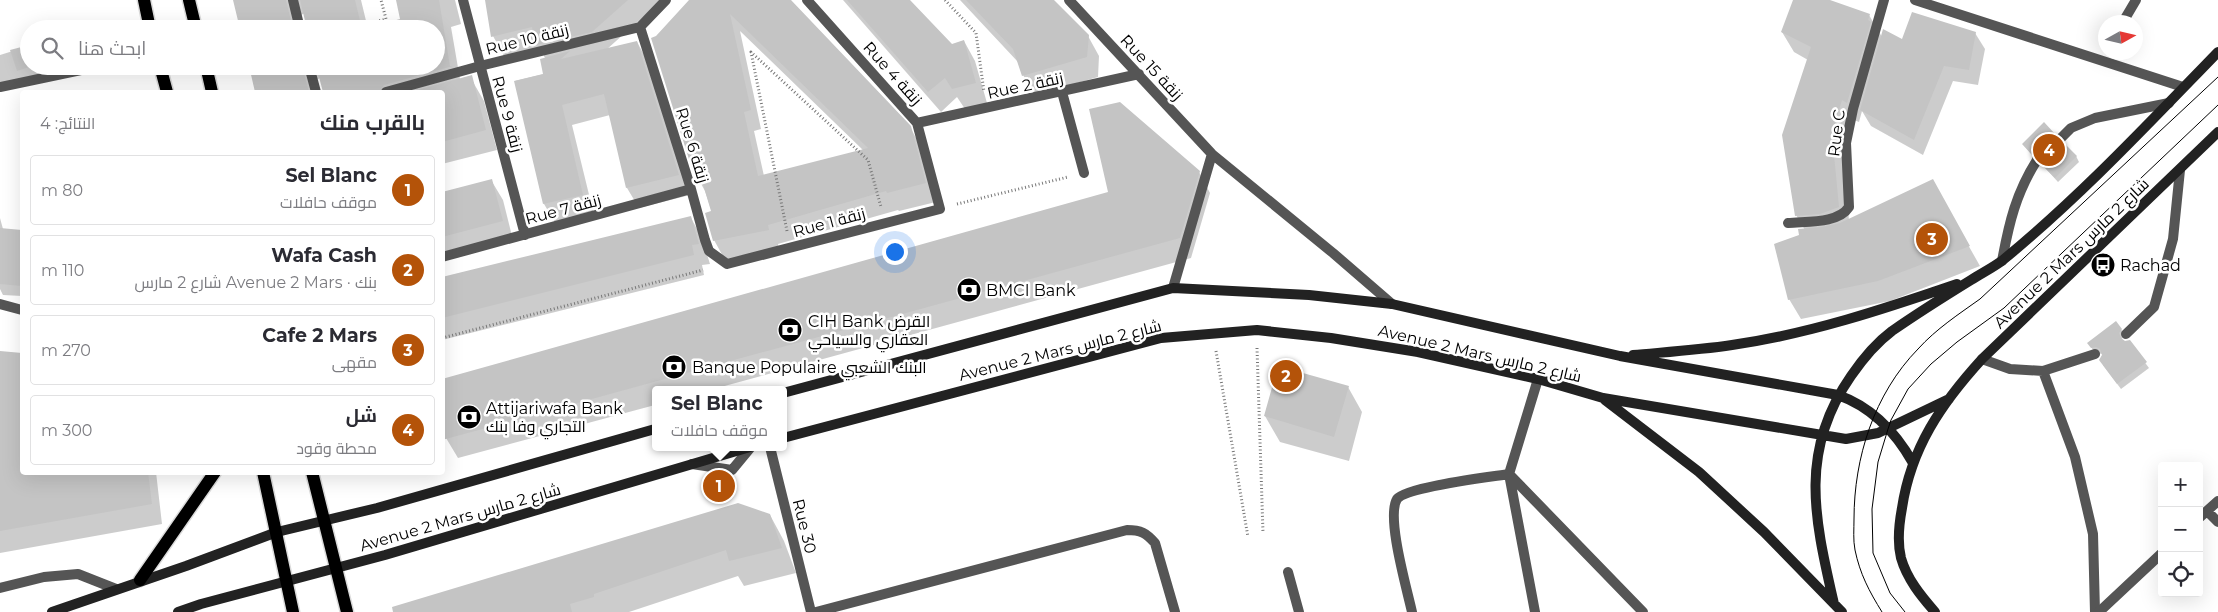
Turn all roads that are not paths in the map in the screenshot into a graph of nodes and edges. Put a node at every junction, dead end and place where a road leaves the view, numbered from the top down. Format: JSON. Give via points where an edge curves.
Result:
{"nodes":[{"id":1,"x":144,"y":0,"type":"edge"},
{"id":2,"x":189,"y":0,"type":"edge"},
{"id":3,"x":293,"y":0,"type":"edge"},
{"id":4,"x":463,"y":0,"type":"edge"},
{"id":5,"x":666,"y":0,"type":"edge"},
{"id":6,"x":808,"y":0,"type":"edge"},
{"id":7,"x":1069,"y":0,"type":"edge"},
{"id":8,"x":1884,"y":0,"type":"edge"},
{"id":9,"x":1915,"y":0,"type":"edge"},
{"id":10,"x":2136,"y":0,"type":"edge"},
{"id":11,"x":2127,"y":15,"type":"edge"},
{"id":12,"x":148,"y":20,"type":"edge"},
{"id":13,"x":194,"y":20,"type":"edge"},
{"id":14,"x":298,"y":20,"type":"edge"},
{"id":15,"x":640,"y":27,"type":"junction"},
{"id":16,"x":2218,"y":52,"type":"edge"},
{"id":17,"x":2098,"y":54,"type":"edge"},
{"id":18,"x":2115,"y":60,"type":"edge"},
{"id":19,"x":480,"y":66,"type":"junction"},
{"id":20,"x":1139,"y":74,"type":"junction"},
{"id":21,"x":57,"y":75,"type":"edge"},
{"id":22,"x":162,"y":75,"type":"edge"},
{"id":23,"x":208,"y":75,"type":"edge"},
{"id":24,"x":311,"y":75,"type":"edge"},
{"id":25,"x":0,"y":87,"type":"edge"},
{"id":26,"x":2183,"y":87,"type":"junction"},
{"id":27,"x":166,"y":90,"type":"edge"},
{"id":28,"x":212,"y":90,"type":"edge"},
{"id":29,"x":315,"y":90,"type":"edge"},
{"id":30,"x":393,"y":90,"type":"edge"},
{"id":31,"x":1062,"y":92,"type":"junction"},
{"id":32,"x":2169,"y":103,"type":"junction"},
{"id":33,"x":918,"y":122,"type":"junction"},
{"id":34,"x":2218,"y":132,"type":"edge"},
{"id":35,"x":2060,"y":139,"type":"dead end"},
{"id":36,"x":1212,"y":154,"type":"junction"},
{"id":37,"x":2037,"y":160,"type":"dead end"},
{"id":38,"x":2180,"y":170,"type":"junction"},
{"id":39,"x":1084,"y":173,"type":"road end"},
{"id":40,"x":692,"y":189,"type":"junction"},
{"id":41,"x":940,"y":209,"type":"joint"},
{"id":42,"x":1788,"y":223,"type":"dead end"},
{"id":43,"x":525,"y":235,"type":"junction"},
{"id":44,"x":445,"y":256,"type":"edge"},
{"id":45,"x":2002,"y":261,"type":"junction"},
{"id":46,"x":727,"y":264,"type":"joint"},
{"id":47,"x":1973,"y":279,"type":"junction"},
{"id":48,"x":1173,"y":288,"type":"junction"},
{"id":49,"x":0,"y":304,"type":"edge"},
{"id":50,"x":1392,"y":304,"type":"junction"},
{"id":51,"x":20,"y":309,"type":"edge"},
{"id":52,"x":2126,"y":334,"type":"dead end"},
{"id":53,"x":2095,"y":354,"type":"dead end"},
{"id":54,"x":1620,"y":356,"type":"junction"},
{"id":55,"x":1982,"y":359,"type":"junction"},
{"id":56,"x":2043,"y":371,"type":"junction"},
{"id":57,"x":1538,"y":379,"type":"junction"},
{"id":58,"x":787,"y":392,"type":"edge"},
{"id":59,"x":1838,"y":395,"type":"junction"},
{"id":60,"x":1602,"y":398,"type":"junction"},
{"id":61,"x":1949,"y":399,"type":"junction"},
{"id":62,"x":1888,"y":429,"type":"junction"},
{"id":63,"x":652,"y":430,"type":"edge"},
{"id":64,"x":1821,"y":435,"type":"junction"},
{"id":65,"x":787,"y":437,"type":"edge"},
{"id":66,"x":736,"y":451,"type":"edge"},
{"id":67,"x":747,"y":451,"type":"edge"},
{"id":68,"x":771,"y":451,"type":"edge"},
{"id":69,"x":1913,"y":463,"type":"junction"},
{"id":70,"x":691,"y":464,"type":"junction"},
{"id":71,"x":1509,"y":474,"type":"junction"},
{"id":72,"x":213,"y":475,"type":"edge"},
{"id":73,"x":264,"y":475,"type":"edge"},
{"id":74,"x":313,"y":475,"type":"edge"},
{"id":75,"x":2218,"y":501,"type":"edge"},
{"id":76,"x":2203,"y":514,"type":"edge"},
{"id":77,"x":324,"y":521,"type":"junction"},
{"id":78,"x":2218,"y":522,"type":"edge"},
{"id":79,"x":277,"y":532,"type":"junction"},
{"id":80,"x":2158,"y":557,"type":"edge"},
{"id":81,"x":336,"y":568,"type":"junction"},
{"id":82,"x":1288,"y":572,"type":"dead end"},
{"id":83,"x":140,"y":580,"type":"junction"},
{"id":84,"x":286,"y":581,"type":"junction"},
{"id":85,"x":0,"y":588,"type":"edge"},
{"id":86,"x":116,"y":589,"type":"junction"},
{"id":87,"x":1834,"y":604,"type":"junction"},
{"id":88,"x":52,"y":612,"type":"edge"},
{"id":89,"x":178,"y":612,"type":"edge"},
{"id":90,"x":293,"y":612,"type":"edge"},
{"id":91,"x":347,"y":612,"type":"edge"},
{"id":92,"x":811,"y":612,"type":"edge"},
{"id":93,"x":816,"y":612,"type":"edge"},
{"id":94,"x":1175,"y":612,"type":"edge"},
{"id":95,"x":1299,"y":612,"type":"edge"},
{"id":96,"x":1412,"y":612,"type":"edge"},
{"id":97,"x":1535,"y":612,"type":"edge"},
{"id":98,"x":1644,"y":612,"type":"edge"},
{"id":99,"x":1842,"y":612,"type":"edge"},
{"id":100,"x":1935,"y":612,"type":"edge"},
{"id":101,"x":2095,"y":612,"type":"edge"},
{"id":102,"x":2099,"y":612,"type":"edge"}],
"edges":[{"from":1,"to":12,"type":"main road"},
{"from":2,"to":13,"type":"main road"},
{"from":3,"to":14,"type":"street"},
{"from":4,"to":19,"type":"street","name":"Rue 9 زنقة"},
{"from":5,"to":15,"type":"street"},
{"from":6,"to":33,"type":"street","name":"Rue 4 زنقة"},
{"from":7,"to":20,"type":"street","name":"Rue 15 زنقة"},
{"from":8,"to":42,"type":"street","name":"Rue C","via":[[1846,143],[1849,208],[1846,214],[1832,219]]},
{"from":9,"to":17,"type":"street"},
{"from":10,"to":11,"type":"street"},
{"from":15,"to":19,"type":"street","name":"Rue 10 زنقة"},
{"from":15,"to":40,"type":"street","name":"Rue 6 زنقة"},
{"from":16,"to":26,"type":"main road"},
{"from":18,"to":26,"type":"street"},
{"from":19,"to":30,"type":"street","name":"Rue 10 زنقة"},
{"from":19,"to":43,"type":"street","name":"Rue 9 زنقة"},
{"from":20,"to":31,"type":"street","name":"Rue 2 زنقة"},
{"from":20,"to":36,"type":"street","name":"Rue 15 زنقة"},
{"from":21,"to":25,"type":"street"},
{"from":22,"to":27,"type":"main road"},
{"from":23,"to":28,"type":"main road"},
{"from":24,"to":29,"type":"street"},
{"from":26,"to":32,"type":"main road"},
{"from":31,"to":33,"type":"street","name":"Rue 2 زنقة"},
{"from":31,"to":39,"type":"street"},
{"from":32,"to":35,"type":"street","via":[[2095,118],[2071,128]]},
{"from":32,"to":45,"type":"main road"},
{"from":33,"to":41,"type":"street","name":"Rue 4 زنقة"},
{"from":34,"to":38,"type":"main road","name":"Avenue 2 Mars شارع 2 مارس"},
{"from":36,"to":48,"type":"street"},
{"from":36,"to":50,"type":"street","name":"Rue 15 زنقة"},
{"from":37,"to":45,"type":"street","via":[[2024,182],[2010,218]]},
{"from":38,"to":52,"type":"street","via":[[2173,239],[2154,307]]},
{"from":38,"to":55,"type":"main road","name":"Avenue 2 Mars شارع 2 مارس"},
{"from":40,"to":43,"type":"street","name":"Rue 7 زنقة"},
{"from":40,"to":46,"type":"street","name":"Rue 6 زنقة","via":[[709,251]]},
{"from":41,"to":46,"type":"street","name":"Rue 1 زنقة"},
{"from":43,"to":44,"type":"street","name":"Rue 7 زنقة"},
{"from":45,"to":47,"type":"main road"},
{"from":47,"to":54,"type":"main road","via":[[1872,314],[1733,345]]},
{"from":47,"to":59,"type":"main road","via":[[1890,332],[1862,360]]},
{"from":48,"to":50,"type":"main road","name":"Avenue 2 Mars شارع 2 مارس","via":[[1308,295]]},
{"from":48,"to":58,"type":"main road","name":"Avenue 2 Mars شارع 2 مارس"},
{"from":49,"to":51,"type":"street"},
{"from":50,"to":54,"type":"main road","name":"Avenue 2 Mars شارع 2 مارس"},
{"from":53,"to":56,"type":"street"},
{"from":54,"to":59,"type":"main road","name":"Avenue 2 Mars شارع 2 مارس"},
{"from":55,"to":56,"type":"street","via":[[2010,369]]},
{"from":55,"to":61,"type":"main road","name":"Avenue 2 Mars شارع 2 مارس"},
{"from":56,"to":101,"type":"street","via":[[2075,457],[2093,534]]},
{"from":57,"to":60,"type":"main road","name":"Avenue 2 Mars شارع 2 مارس"},
{"from":57,"to":65,"type":"main road","name":"Avenue 2 Mars شارع 2 مارس","via":[[1418,352],[1331,338],[1257,330],[1213,333],[1161,338]]},
{"from":57,"to":71,"type":"street"},
{"from":59,"to":62,"type":"main road","name":"Avenue 2 Mars شارع 2 مارس","via":[[1875,414]]},
{"from":59,"to":64,"type":"main road"},
{"from":60,"to":64,"type":"main road","name":"Avenue 2 Mars شارع 2 مارس"},
{"from":60,"to":87,"type":"main road","via":[[1699,472],[1764,532]]},
{"from":61,"to":62,"type":"main road","name":"Avenue 2 Mars شارع 2 مارس"},
{"from":61,"to":69,"type":"main road","name":"Avenue 2 Mars شارع 2 مارس","via":[[1929,429]]},
{"from":62,"to":64,"type":"main road","name":"Avenue 2 Mars شارع 2 مارس","via":[[1846,439]]},
{"from":62,"to":69,"type":"main road","name":"Avenue 2 Mars شارع 2 مارس"},
{"from":63,"to":77,"type":"main road","name":"Avenue 2 Mars شارع 2 مارس"},
{"from":64,"to":87,"type":"main road","via":[[1816,512]]},
{"from":66,"to":70,"type":"main road","name":"Avenue 2 Mars شارع 2 مارس"},
{"from":67,"to":70,"type":"street","via":[[732,470]]},
{"from":68,"to":92,"type":"street","name":"Rue 30"},
{"from":69,"to":100,"type":"main road","name":"Avenue 2 Mars شارع 2 مارس","via":[[1906,480],[1899,525],[1901,557],[1916,591]]},
{"from":70,"to":81,"type":"main road","name":"Avenue 2 Mars شارع 2 مارس"},
{"from":71,"to":96,"type":"street","via":[[1417,489],[1398,497],[1393,509],[1394,530]]},
{"from":71,"to":97,"type":"street"},
{"from":71,"to":98,"type":"street"},
{"from":72,"to":83,"type":"main road"},
{"from":73,"to":79,"type":"main road"},
{"from":74,"to":77,"type":"main road"},
{"from":75,"to":76,"type":"street"},
{"from":76,"to":78,"type":"street"},
{"from":77,"to":79,"type":"main road","name":"Avenue 2 Mars شارع 2 مارس"},
{"from":77,"to":81,"type":"main road"},
{"from":79,"to":83,"type":"main road","name":"Avenue 2 Mars شارع 2 مارس"},
{"from":79,"to":84,"type":"main road"},
{"from":80,"to":102,"type":"street"},
{"from":81,"to":84,"type":"main road","name":"Avenue 2 Mars شارع 2 مارس"},
{"from":81,"to":91,"type":"main road"},
{"from":82,"to":95,"type":"street"},
{"from":83,"to":86,"type":"main road","name":"Avenue 2 Mars شارع 2 مارس"},
{"from":84,"to":89,"type":"main road","name":"Avenue 2 Mars شارع 2 مارس"},
{"from":84,"to":90,"type":"main road"},
{"from":85,"to":86,"type":"street","via":[[44,577],[78,574]]},
{"from":86,"to":88,"type":"main road","name":"Avenue 2 Mars شارع 2 مارس"},
{"from":87,"to":99,"type":"main road"},
{"from":93,"to":94,"type":"street","via":[[1127,530],[1139,530],[1155,543]]}]}
